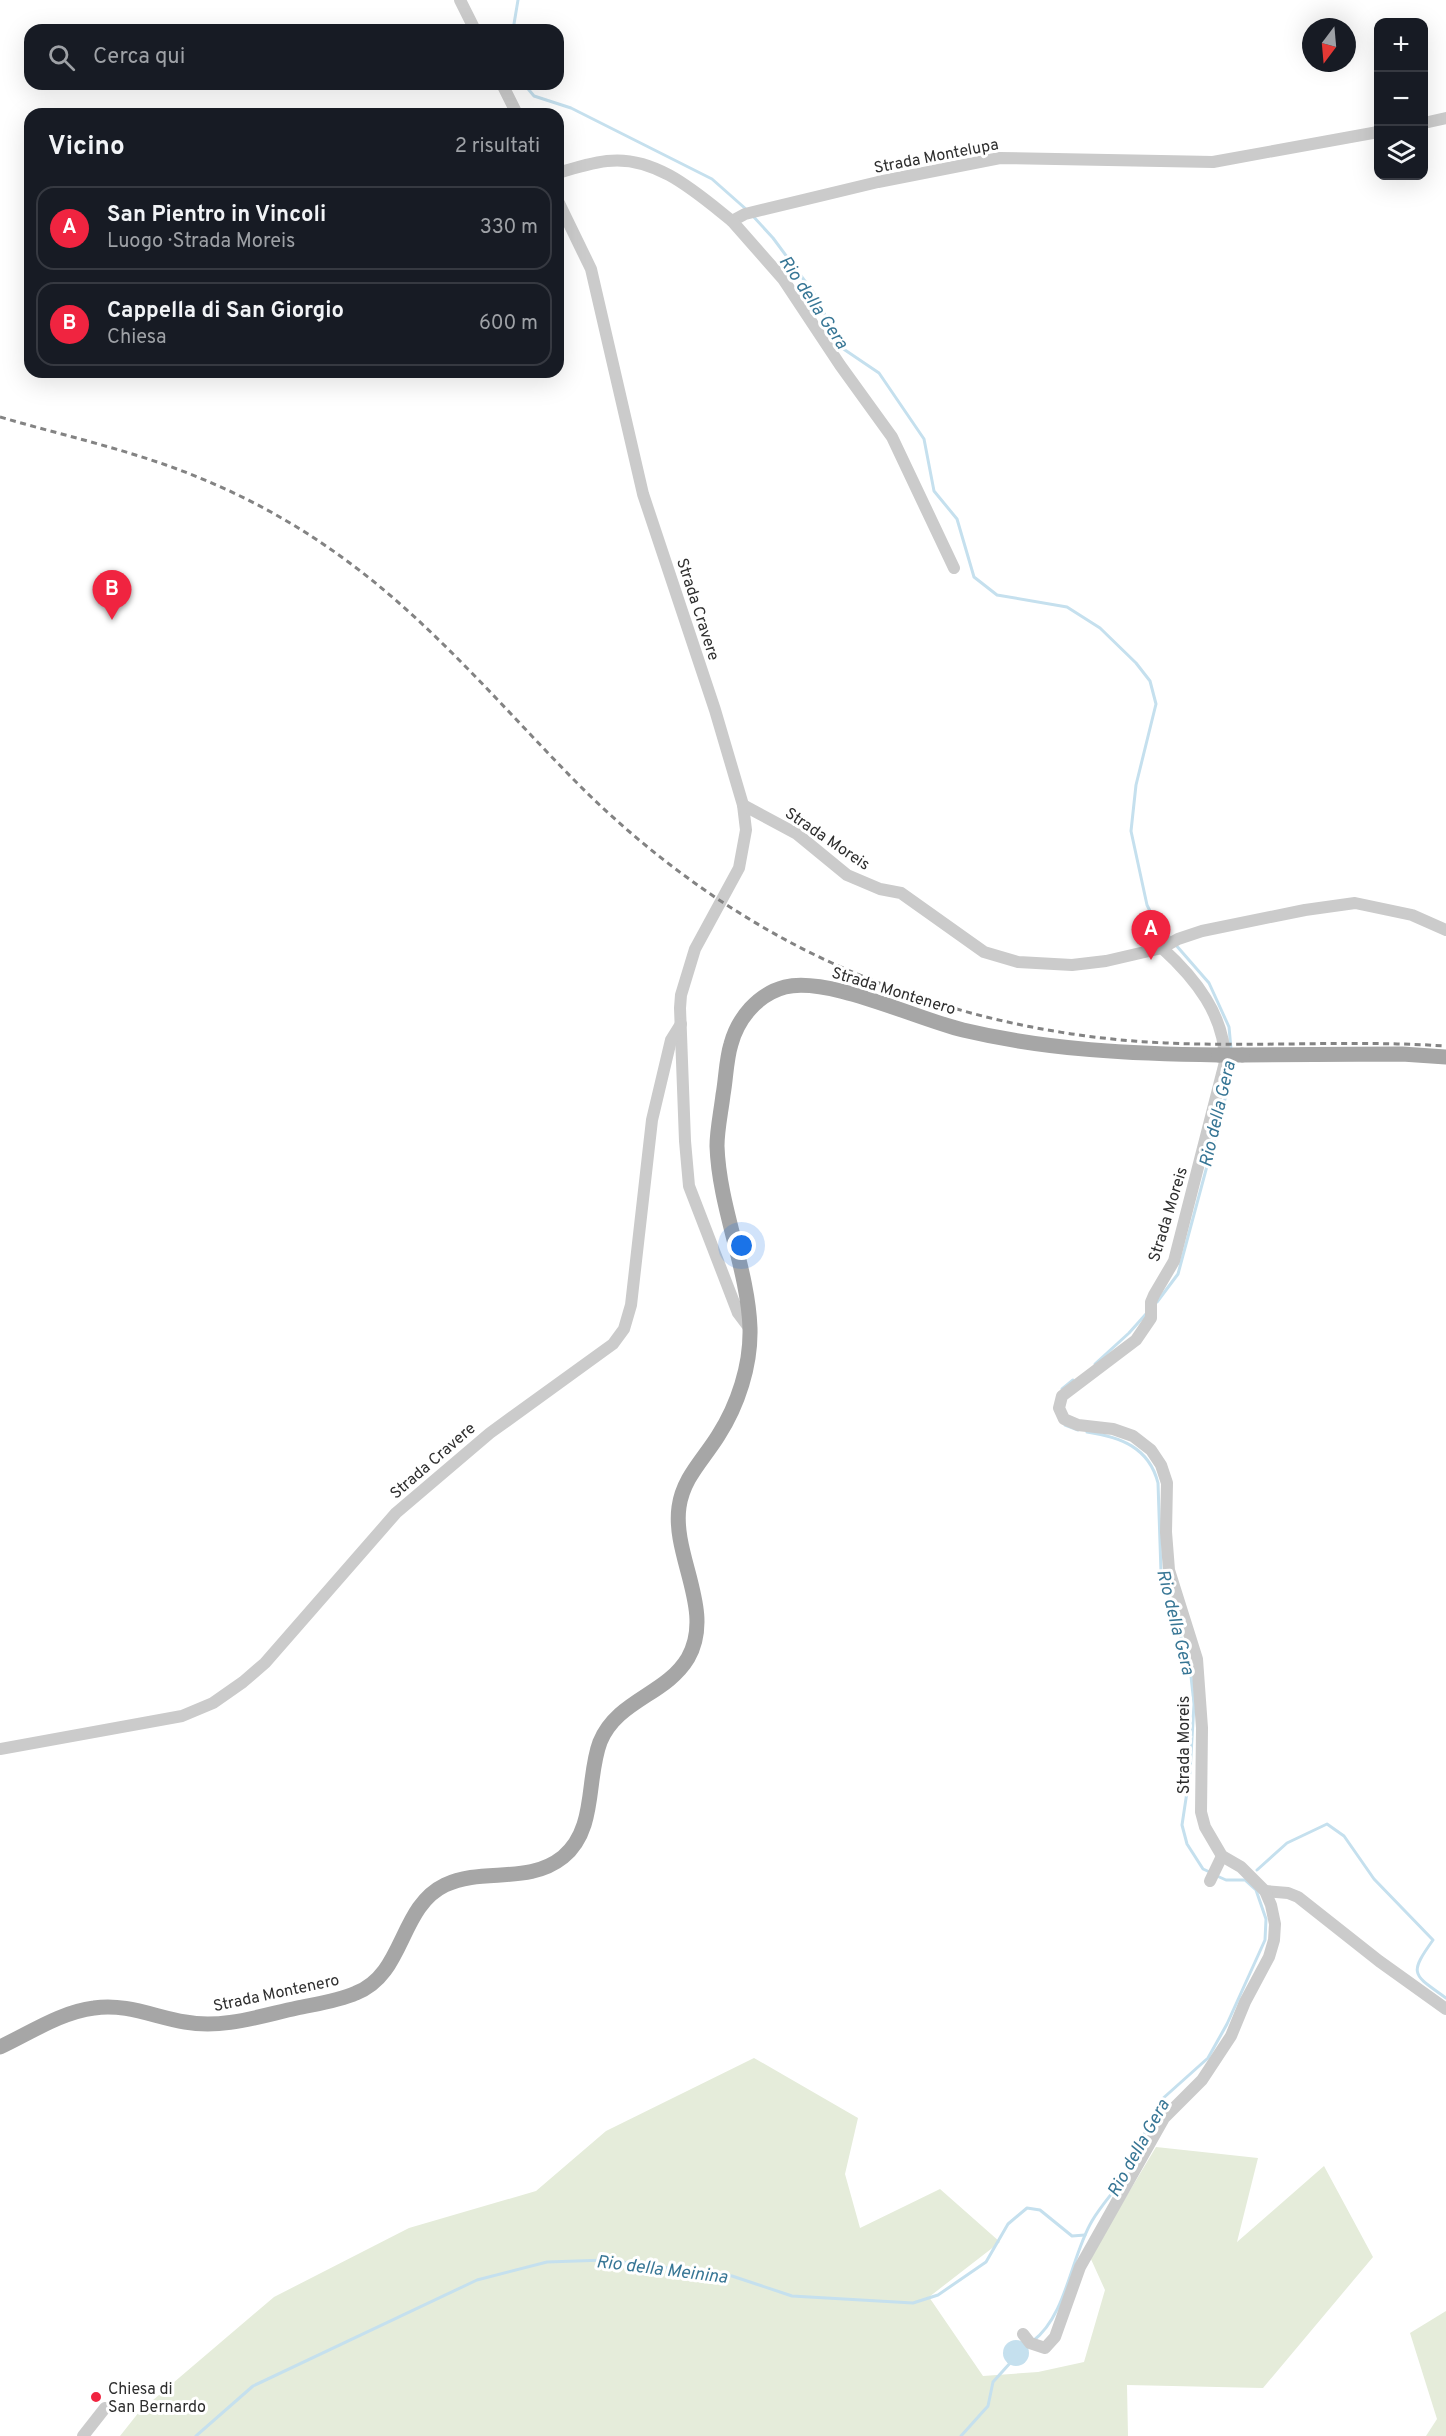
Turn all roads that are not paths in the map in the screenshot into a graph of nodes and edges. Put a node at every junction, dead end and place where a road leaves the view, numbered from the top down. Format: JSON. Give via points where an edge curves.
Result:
{"nodes":[{"id":1,"x":460,"y":0,"type":"edge"},
{"id":2,"x":472,"y":24,"type":"edge"},
{"id":3,"x":505,"y":90,"type":"edge"},
{"id":4,"x":514,"y":108,"type":"edge"},
{"id":5,"x":1446,"y":118,"type":"edge"},
{"id":6,"x":1428,"y":122,"type":"edge"},
{"id":7,"x":1374,"y":133,"type":"edge"},
{"id":8,"x":564,"y":171,"type":"edge"},
{"id":9,"x":564,"y":213,"type":"edge"},
{"id":10,"x":732,"y":221,"type":"junction"},
{"id":11,"x":954,"y":568,"type":"dead end"},
{"id":12,"x":743,"y":805,"type":"junction"},
{"id":13,"x":1446,"y":930,"type":"edge"},
{"id":14,"x":1170,"y":943,"type":"junction"},
{"id":15,"x":681,"y":1024,"type":"junction"},
{"id":16,"x":1446,"y":1057,"type":"edge"},
{"id":17,"x":750,"y":1329,"type":"junction"},
{"id":18,"x":0,"y":1749,"type":"edge"},
{"id":19,"x":1222,"y":1856,"type":"junction"},
{"id":20,"x":1214,"y":1875,"type":"dead end"},
{"id":21,"x":1265,"y":1891,"type":"junction"},
{"id":22,"x":1446,"y":2009,"type":"edge"},
{"id":23,"x":0,"y":2048,"type":"edge"},
{"id":24,"x":1023,"y":2334,"type":"dead end"},
{"id":25,"x":105,"y":2408,"type":"dead end"},
{"id":26,"x":83,"y":2436,"type":"edge"}],
"edges":[{"from":1,"to":2,"type":"street"},
{"from":3,"to":4,"type":"street"},
{"from":5,"to":6,"type":"street"},
{"from":7,"to":10,"type":"street","name":"Strada Montelupa","via":[[1213,162],[1000,158],[878,182],[745,214]]},
{"from":8,"to":10,"type":"street","via":[[608,160],[648,166],[684,183]]},
{"from":9,"to":12,"type":"street","name":"Strada Cravere","via":[[591,269],[643,494]]},
{"from":10,"to":11,"type":"street","via":[[783,279],[892,437]]},
{"from":12,"to":14,"type":"street","name":"Strada Moreis","via":[[797,834],[847,875],[900,893],[974,946],[1002,959],[1072,965]]},
{"from":12,"to":15,"type":"street","name":"Strada Cravere","via":[[746,830],[739,868],[694,949],[681,995]]},
{"from":13,"to":14,"type":"street","name":"Strada Moreis","via":[[1412,915],[1354,903],[1202,931]]},
{"from":14,"to":19,"type":"street","name":"Strada Moreis","via":[[1211,1008],[1222,1033],[1225,1062],[1174,1261],[1148,1324],[1136,1340],[1069,1389],[1059,1408],[1064,1419],[1078,1425],[1113,1429],[1132,1436],[1151,1450],[1161,1465],[1167,1483],[1169,1570],[1197,1659],[1202,1728],[1201,1812]]},
{"from":15,"to":17,"type":"street","name":"Strada Cravere","via":[[689,1186],[738,1312]]},
{"from":15,"to":18,"type":"street","name":"Strada Cravere","via":[[671,1040],[652,1119],[631,1305],[624,1329],[613,1344],[490,1433],[396,1513],[265,1663],[213,1703],[182,1716]]},
{"from":16,"to":17,"type":"main road","name":"Strada Montenero","bridge":true,"via":[[1131,1054],[962,1030],[825,988],[792,985],[769,992],[754,1004],[731,1044],[717,1142]]},
{"from":17,"to":23,"type":"main road","name":"Strada Montenero","via":[[740,1392],[720,1434],[689,1476],[679,1507],[678,1522],[694,1598],[695,1641],[676,1674],[626,1708],[606,1729],[594,1764],[584,1825],[576,1844],[563,1857],[528,1874],[474,1876],[435,1890],[416,1911],[385,1971],[359,1993],[226,2024],[184,2022],[113,2006],[91,2008]]},
{"from":19,"to":20,"type":"street"},
{"from":19,"to":21,"type":"street","via":[[1241,1867]]},
{"from":21,"to":22,"type":"street","via":[[1298,1897]]},
{"from":21,"to":24,"type":"street","via":[[1272,1905],[1274,1940],[1231,2036],[1202,2080],[1164,2118],[1148,2143],[1080,2267],[1055,2337],[1045,2348],[1030,2343]]},
{"from":25,"to":26,"type":"street"}]}
